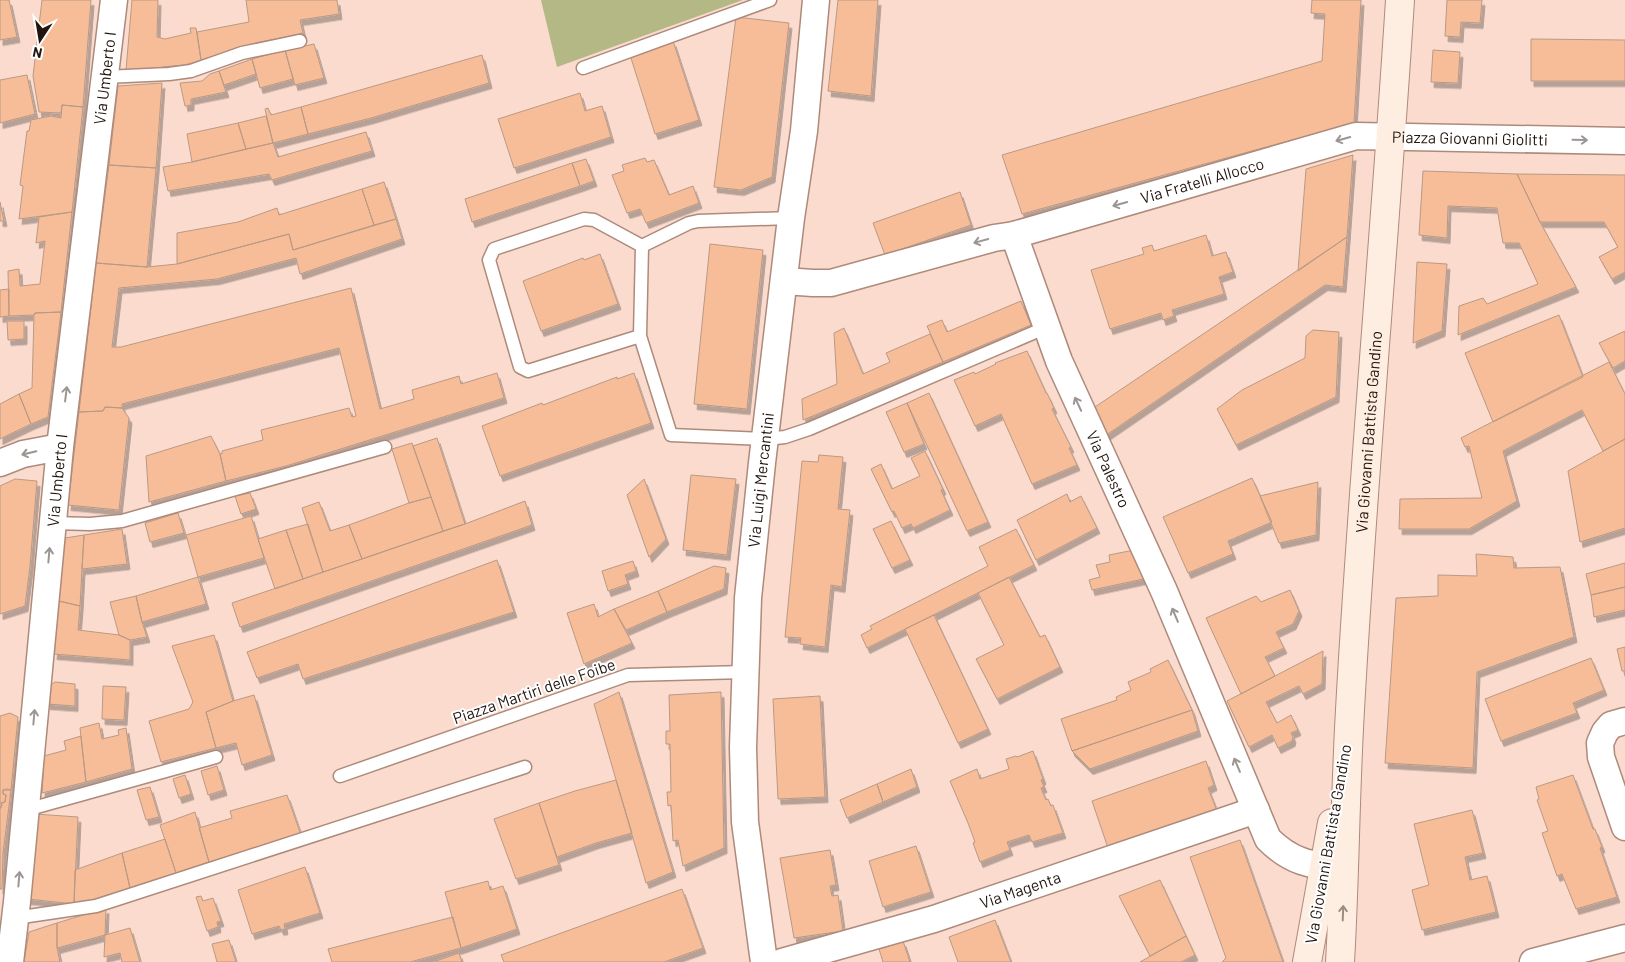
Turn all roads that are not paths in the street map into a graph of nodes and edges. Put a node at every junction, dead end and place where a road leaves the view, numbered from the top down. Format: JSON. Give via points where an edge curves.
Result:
{"nodes":[{"id":1,"x":114,"y":0,"type":"edge"},
{"id":2,"x":770,"y":0,"type":"edge"},
{"id":3,"x":816,"y":0,"type":"edge"},
{"id":4,"x":1400,"y":0,"type":"edge"},
{"id":5,"x":300,"y":41,"type":"dead end"},
{"id":6,"x":583,"y":68,"type":"dead end"},
{"id":7,"x":105,"y":77,"type":"junction"},
{"id":8,"x":1392,"y":137,"type":"junction"},
{"id":9,"x":1625,"y":141,"type":"edge"},
{"id":10,"x":792,"y":218,"type":"junction"},
{"id":11,"x":1014,"y":235,"type":"junction"},
{"id":12,"x":642,"y":246,"type":"junction"},
{"id":13,"x":784,"y":281,"type":"junction"},
{"id":14,"x":1047,"y":327,"type":"junction"},
{"id":15,"x":640,"y":336,"type":"junction"},
{"id":16,"x":766,"y":439,"type":"junction"},
{"id":17,"x":60,"y":447,"type":"junction"},
{"id":18,"x":385,"y":447,"type":"dead end"},
{"id":19,"x":0,"y":463,"type":"edge"},
{"id":20,"x":52,"y":522,"type":"junction"},
{"id":21,"x":745,"y":672,"type":"junction"},
{"id":22,"x":1625,"y":721,"type":"edge"},
{"id":23,"x":216,"y":757,"type":"dead end"},
{"id":24,"x":524,"y":767,"type":"dead end"},
{"id":25,"x":340,"y":776,"type":"dead end"},
{"id":26,"x":26,"y":810,"type":"junction"},
{"id":27,"x":1256,"y":810,"type":"junction"},
{"id":28,"x":1625,"y":827,"type":"edge"},
{"id":29,"x":1334,"y":868,"type":"junction"},
{"id":30,"x":14,"y":918,"type":"junction"},
{"id":31,"x":1625,"y":938,"type":"edge"},
{"id":32,"x":10,"y":962,"type":"edge"},
{"id":33,"x":764,"y":962,"type":"edge"},
{"id":34,"x":782,"y":962,"type":"edge"},
{"id":35,"x":1307,"y":962,"type":"edge"},
{"id":36,"x":1340,"y":962,"type":"edge"},
{"id":37,"x":1533,"y":962,"type":"edge"}],
"edges":[{"from":1,"to":7,"type":"street","name":"Via Umberto I"},
{"from":2,"to":6,"type":"lane"},
{"from":3,"to":10,"type":"street","name":"Via Luigi Mercantini"},
{"from":4,"to":8,"type":"main road","name":"Piazza Giovanni Giolitti"},
{"from":5,"to":7,"type":"lane","via":[[242,54],[191,71]]},
{"from":17,"to":7,"type":"street","name":"Via Umberto I","one_way":true},
{"from":8,"to":9,"type":"street","name":"Piazza Giovanni Giolitti","one_way":true},
{"from":8,"to":11,"type":"street","name":"Via Fratelli Allocco","one_way":true,"via":[[1356,136]]},
{"from":8,"to":29,"type":"main road","name":"Via Giovanni Battista Gandino","via":[[1349,725]]},
{"from":10,"to":12,"type":"lane","via":[[698,221]]},
{"from":10,"to":13,"type":"street","name":"Via Luigi Mercantini"},
{"from":11,"to":13,"type":"street","one_way":true,"via":[[831,282]]},
{"from":11,"to":14,"type":"street","name":"Via Palestro"},
{"from":12,"to":15,"type":"lane"},
{"from":12,"to":15,"type":"lane","via":[[594,220],[584,219],[494,249],[488,260],[520,367],[528,371]]},
{"from":13,"to":16,"type":"street","name":"Via Luigi Mercantini"},
{"from":14,"to":16,"type":"lane","via":[[808,429]]},
{"from":27,"to":14,"type":"street","name":"Via Palestro","one_way":true,"via":[[1164,591],[1059,361]]},
{"from":15,"to":16,"type":"lane","via":[[671,435]]},
{"from":16,"to":21,"type":"street","name":"Via Luigi Mercantini","via":[[748,598]]},
{"from":17,"to":19,"type":"street","one_way":true,"via":[[23,454]]},
{"from":17,"to":20,"type":"street","name":"Via Umberto I"},
{"from":18,"to":20,"type":"lane","via":[[122,521],[90,524]]},
{"from":26,"to":20,"type":"street","name":"Via Umberto I","one_way":true},
{"from":21,"to":25,"type":"lane","name":"Piazza Martiri delle Foibe","via":[[628,675]]},
{"from":21,"to":33,"type":"street","name":"Via Luigi Mercantini","via":[[746,822]]},
{"from":22,"to":28,"type":"street","via":[[1611,725],[1600,743],[1601,757]]},
{"from":23,"to":26,"type":"lane"},
{"from":24,"to":30,"type":"lane","via":[[96,906]]},
{"from":30,"to":26,"type":"street","name":"Via Umberto I","one_way":true},
{"from":27,"to":29,"type":"street","name":"Via Palestro","via":[[1268,839],[1279,850],[1292,858]]},
{"from":27,"to":34,"type":"street","name":"Via Magenta","via":[[934,919]]},
{"from":29,"to":35,"type":"main road","name":"Via Giovanni Battista Gandino"},
{"from":36,"to":29,"type":"main road","name":"Via Giovanni Battista Gandino","one_way":true},
{"from":30,"to":32,"type":"street","name":"Via Umberto I"},
{"from":31,"to":37,"type":"street"}]}
